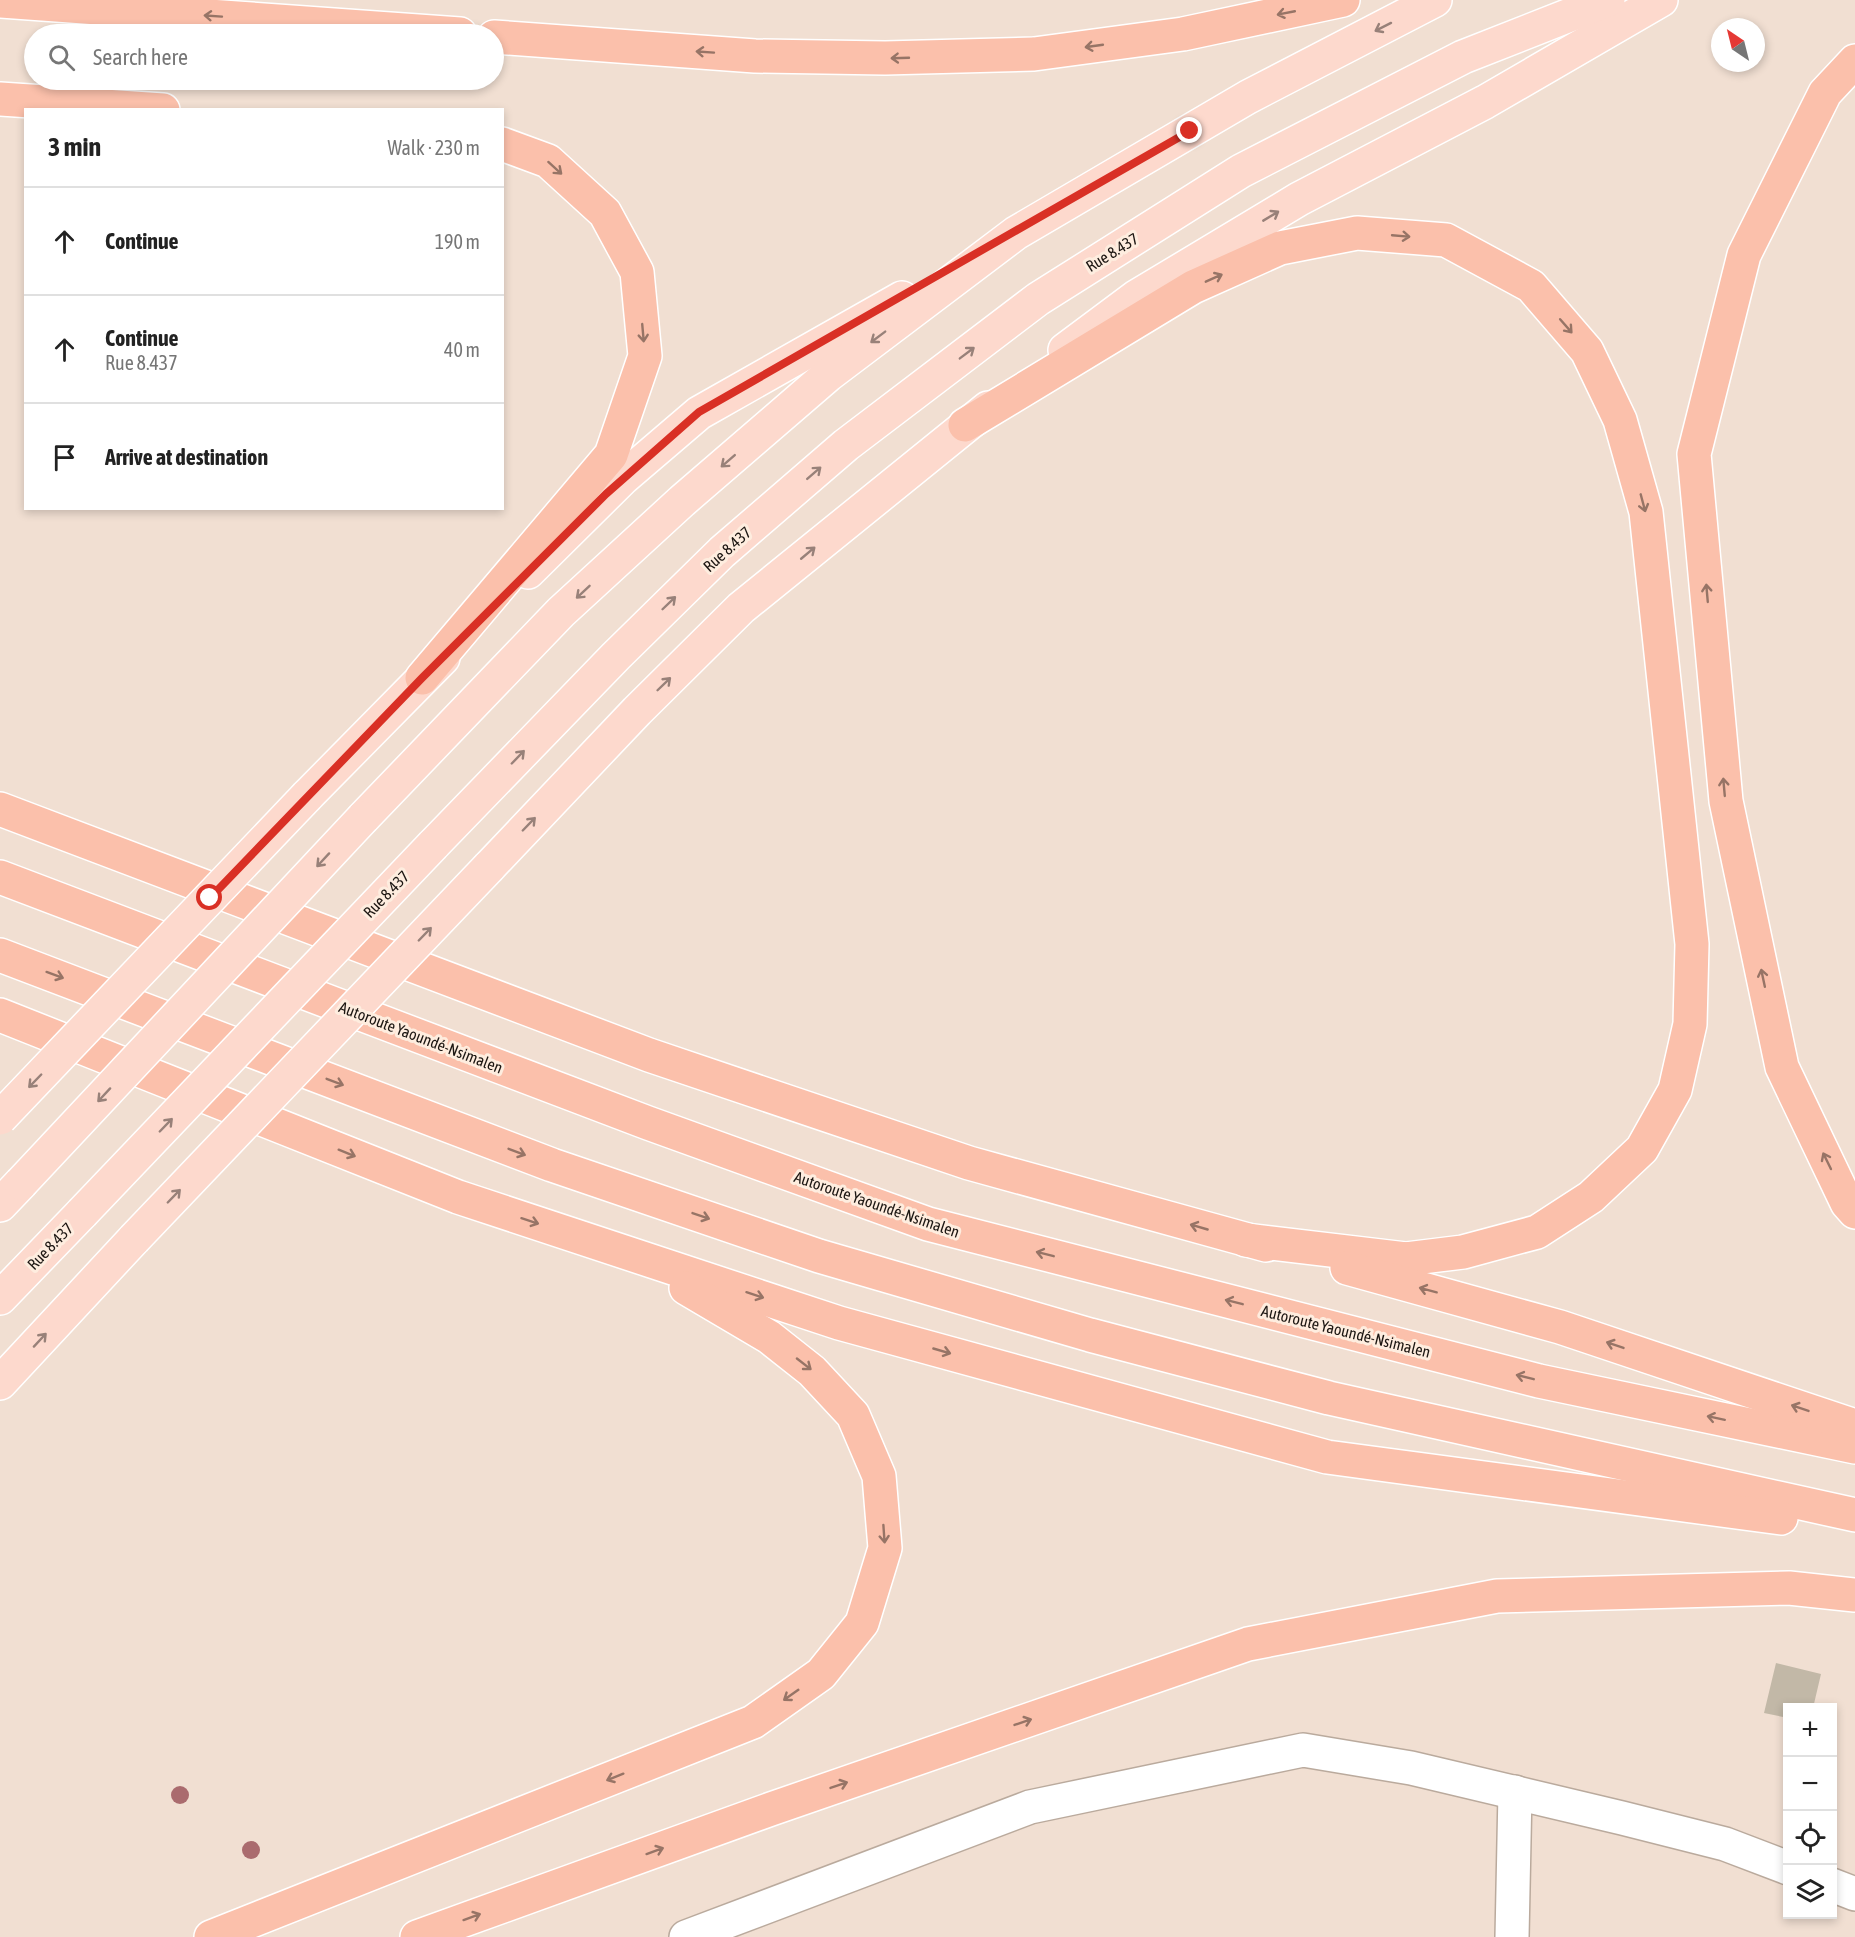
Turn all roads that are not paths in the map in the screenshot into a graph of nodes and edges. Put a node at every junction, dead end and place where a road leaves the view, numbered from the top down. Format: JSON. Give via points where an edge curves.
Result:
{"nodes":[{"id":1,"x":1343,"y":0,"type":"edge"},
{"id":2,"x":1435,"y":0,"type":"edge"},
{"id":3,"x":1608,"y":0,"type":"edge"},
{"id":4,"x":1661,"y":0,"type":"edge"},
{"id":5,"x":0,"y":1,"type":"edge"},
{"id":6,"x":321,"y":24,"type":"edge"},
{"id":7,"x":504,"y":38,"type":"edge"},
{"id":8,"x":1855,"y":61,"type":"edge"},
{"id":9,"x":0,"y":99,"type":"edge"},
{"id":10,"x":133,"y":108,"type":"edge"},
{"id":11,"x":504,"y":145,"type":"edge"},
{"id":12,"x":1016,"y":233,"type":"junction"},
{"id":13,"x":965,"y":425,"type":"junction"},
{"id":14,"x":422,"y":678,"type":"junction"},
{"id":15,"x":0,"y":809,"type":"edge"},
{"id":16,"x":0,"y":878,"type":"edge"},
{"id":17,"x":0,"y":955,"type":"edge"},
{"id":18,"x":0,"y":1015,"type":"edge"},
{"id":19,"x":0,"y":1118,"type":"edge"},
{"id":20,"x":10,"y":1194,"type":"edge"},
{"id":21,"x":1855,"y":1212,"type":"edge"},
{"id":22,"x":570,"y":1234,"type":"junction"},
{"id":23,"x":1246,"y":1240,"type":"junction"},
{"id":24,"x":0,"y":1298,"type":"edge"},
{"id":25,"x":0,"y":1383,"type":"edge"},
{"id":26,"x":1855,"y":1426,"type":"edge"},
{"id":27,"x":1855,"y":1447,"type":"edge"},
{"id":28,"x":1855,"y":1515,"type":"edge"},
{"id":29,"x":1855,"y":1528,"type":"edge"},
{"id":30,"x":1855,"y":1595,"type":"edge"},
{"id":31,"x":1515,"y":1792,"type":"junction"},
{"id":32,"x":1783,"y":1866,"type":"edge"},
{"id":33,"x":1837,"y":1887,"type":"edge"},
{"id":34,"x":1855,"y":1894,"type":"edge"},
{"id":35,"x":211,"y":1937,"type":"edge"},
{"id":36,"x":417,"y":1937,"type":"edge"},
{"id":37,"x":686,"y":1937,"type":"edge"},
{"id":38,"x":1512,"y":1937,"type":"edge"}],
"edges":[{"from":1,"to":7,"type":"highway","one_way":true,"via":[[1184,34],[1034,54],[756,56]]},
{"from":2,"to":12,"type":"main road","one_way":true,"via":[[1248,97]]},
{"from":24,"to":3,"type":"main road","name":"Rue 8.437","one_way":true,"bridge":true,"via":[[616,656],[722,552],[846,445],[1038,299],[1241,171],[1462,57]]},
{"from":13,"to":4,"type":"main road","one_way":true,"via":[[1136,297],[1299,199],[1485,102]]},
{"from":6,"to":5,"type":"highway","one_way":true},
{"from":21,"to":8,"type":"highway","one_way":true,"via":[[1847,1203],[1782,1067],[1726,801],[1695,454],[1744,255],[1825,93]]},
{"from":9,"to":10,"type":"highway"},
{"from":11,"to":14,"type":"highway","one_way":true,"via":[[549,161],[605,213],[637,272],[645,356],[610,455]]},
{"from":12,"to":14,"type":"main road","via":[[699,412],[623,478]]},
{"from":12,"to":20,"type":"main road","one_way":true,"bridge":true,"via":[[828,375],[561,612]]},
{"from":13,"to":23,"type":"highway","one_way":true,"via":[[1193,287],[1280,248],[1357,233],[1446,240],[1531,286],[1587,351],[1620,420],[1646,512],[1692,944],[1690,1024],[1674,1090],[1642,1149],[1590,1197],[1537,1232],[1463,1252],[1406,1259]]},
{"from":25,"to":13,"type":"main road","one_way":true,"bridge":true,"via":[[637,711],[741,608]]},
{"from":14,"to":19,"type":"main road","one_way":true,"bridge":true},
{"from":23,"to":15,"type":"highway","one_way":true,"via":[[969,1163],[649,1055]]},
{"from":27,"to":16,"type":"highway","name":"Autoroute Yaoundé-Nsimalen","one_way":true,"via":[[1539,1381],[928,1224],[648,1124]]},
{"from":17,"to":28,"type":"highway","one_way":true,"via":[[552,1165],[819,1256],[1090,1335],[1329,1398]]},
{"from":18,"to":22,"type":"highway","one_way":true,"via":[[458,1197]]},
{"from":22,"to":29,"type":"highway","one_way":true,"via":[[839,1323],[1328,1457]]},
{"from":22,"to":35,"type":"highway","one_way":true,"via":[[701,1294],[769,1337],[812,1371],[854,1415],[879,1476],[885,1548],[862,1623],[821,1674],[753,1722]]},
{"from":26,"to":23,"type":"highway","one_way":true,"via":[[1560,1327]]},
{"from":36,"to":30,"type":"highway","one_way":true,"via":[[771,1809],[1248,1644],[1497,1596],[1789,1588]]},
{"from":31,"to":32,"type":"street","via":[[1725,1844]]},
{"from":31,"to":37,"type":"street","via":[[1411,1768],[1303,1750],[1030,1807]]},
{"from":31,"to":38,"type":"street"},
{"from":33,"to":34,"type":"street"}]}
